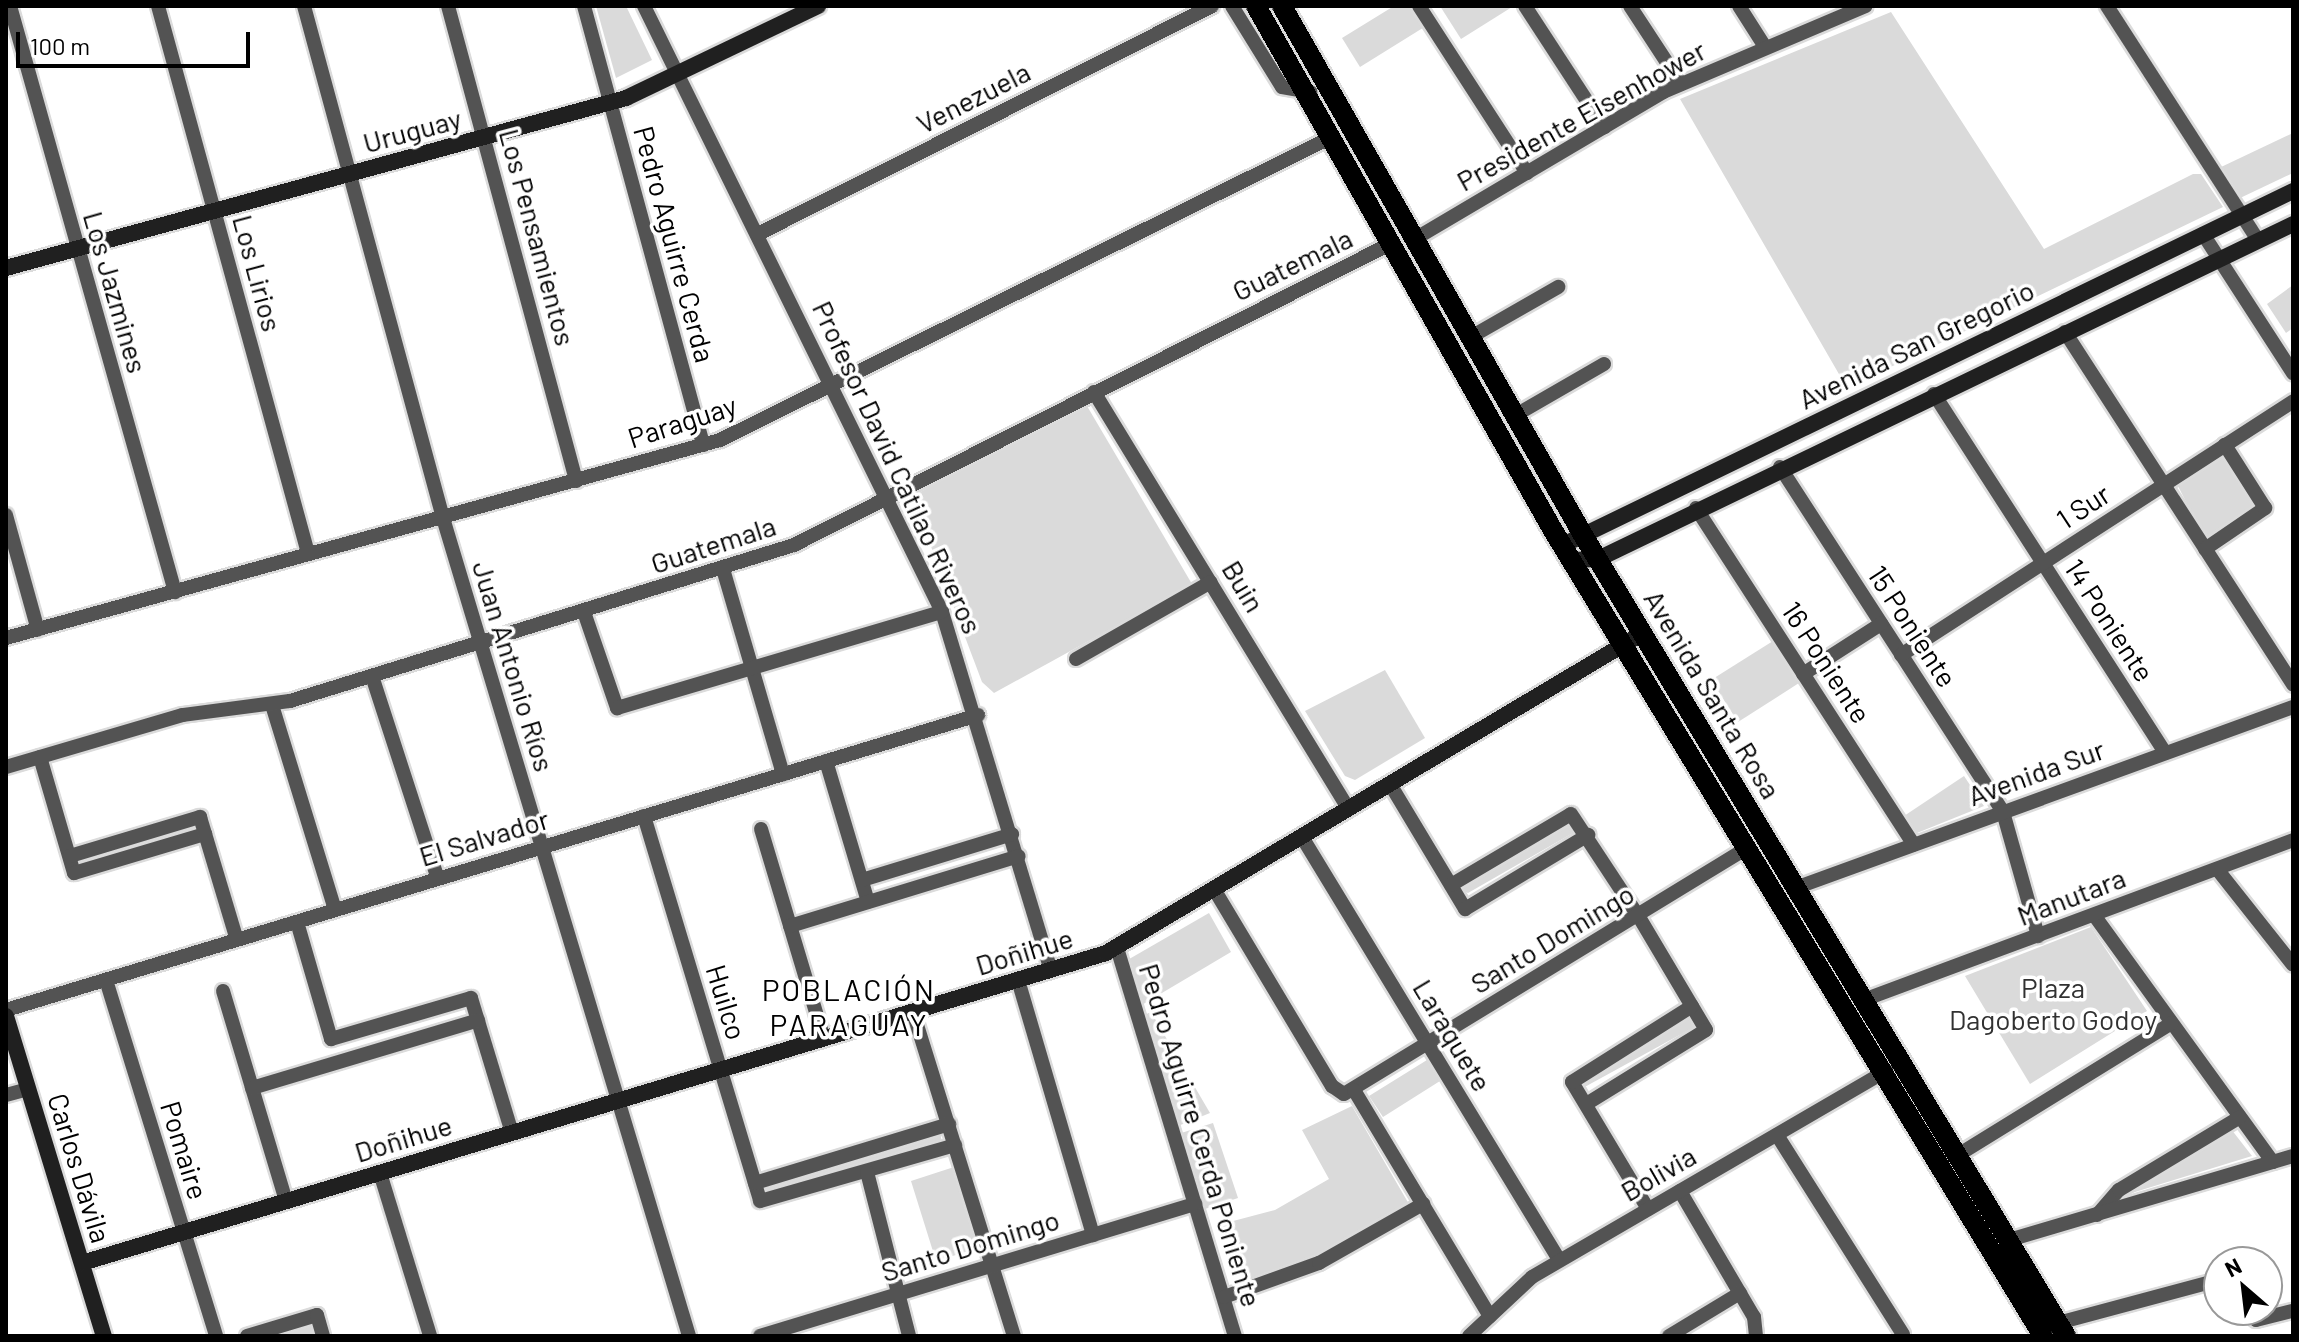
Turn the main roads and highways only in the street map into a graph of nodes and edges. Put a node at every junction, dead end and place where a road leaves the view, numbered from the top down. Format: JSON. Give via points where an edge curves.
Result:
{"nodes":[{"id":1,"x":1256,"y":6,"type":"edge"},
{"id":2,"x":1282,"y":6,"type":"edge"},
{"id":3,"x":2056,"y":1332,"type":"edge"}],
"edges":[{"from":1,"to":3,"type":"main road","name":"Avenida Santa Rosa","via":[[1622,646],[1886,1071]]},
{"from":2,"to":3,"type":"main road","name":"Avenida Santa Rosa","via":[[1583,535],[1866,999],[2009,1240]]}]}
